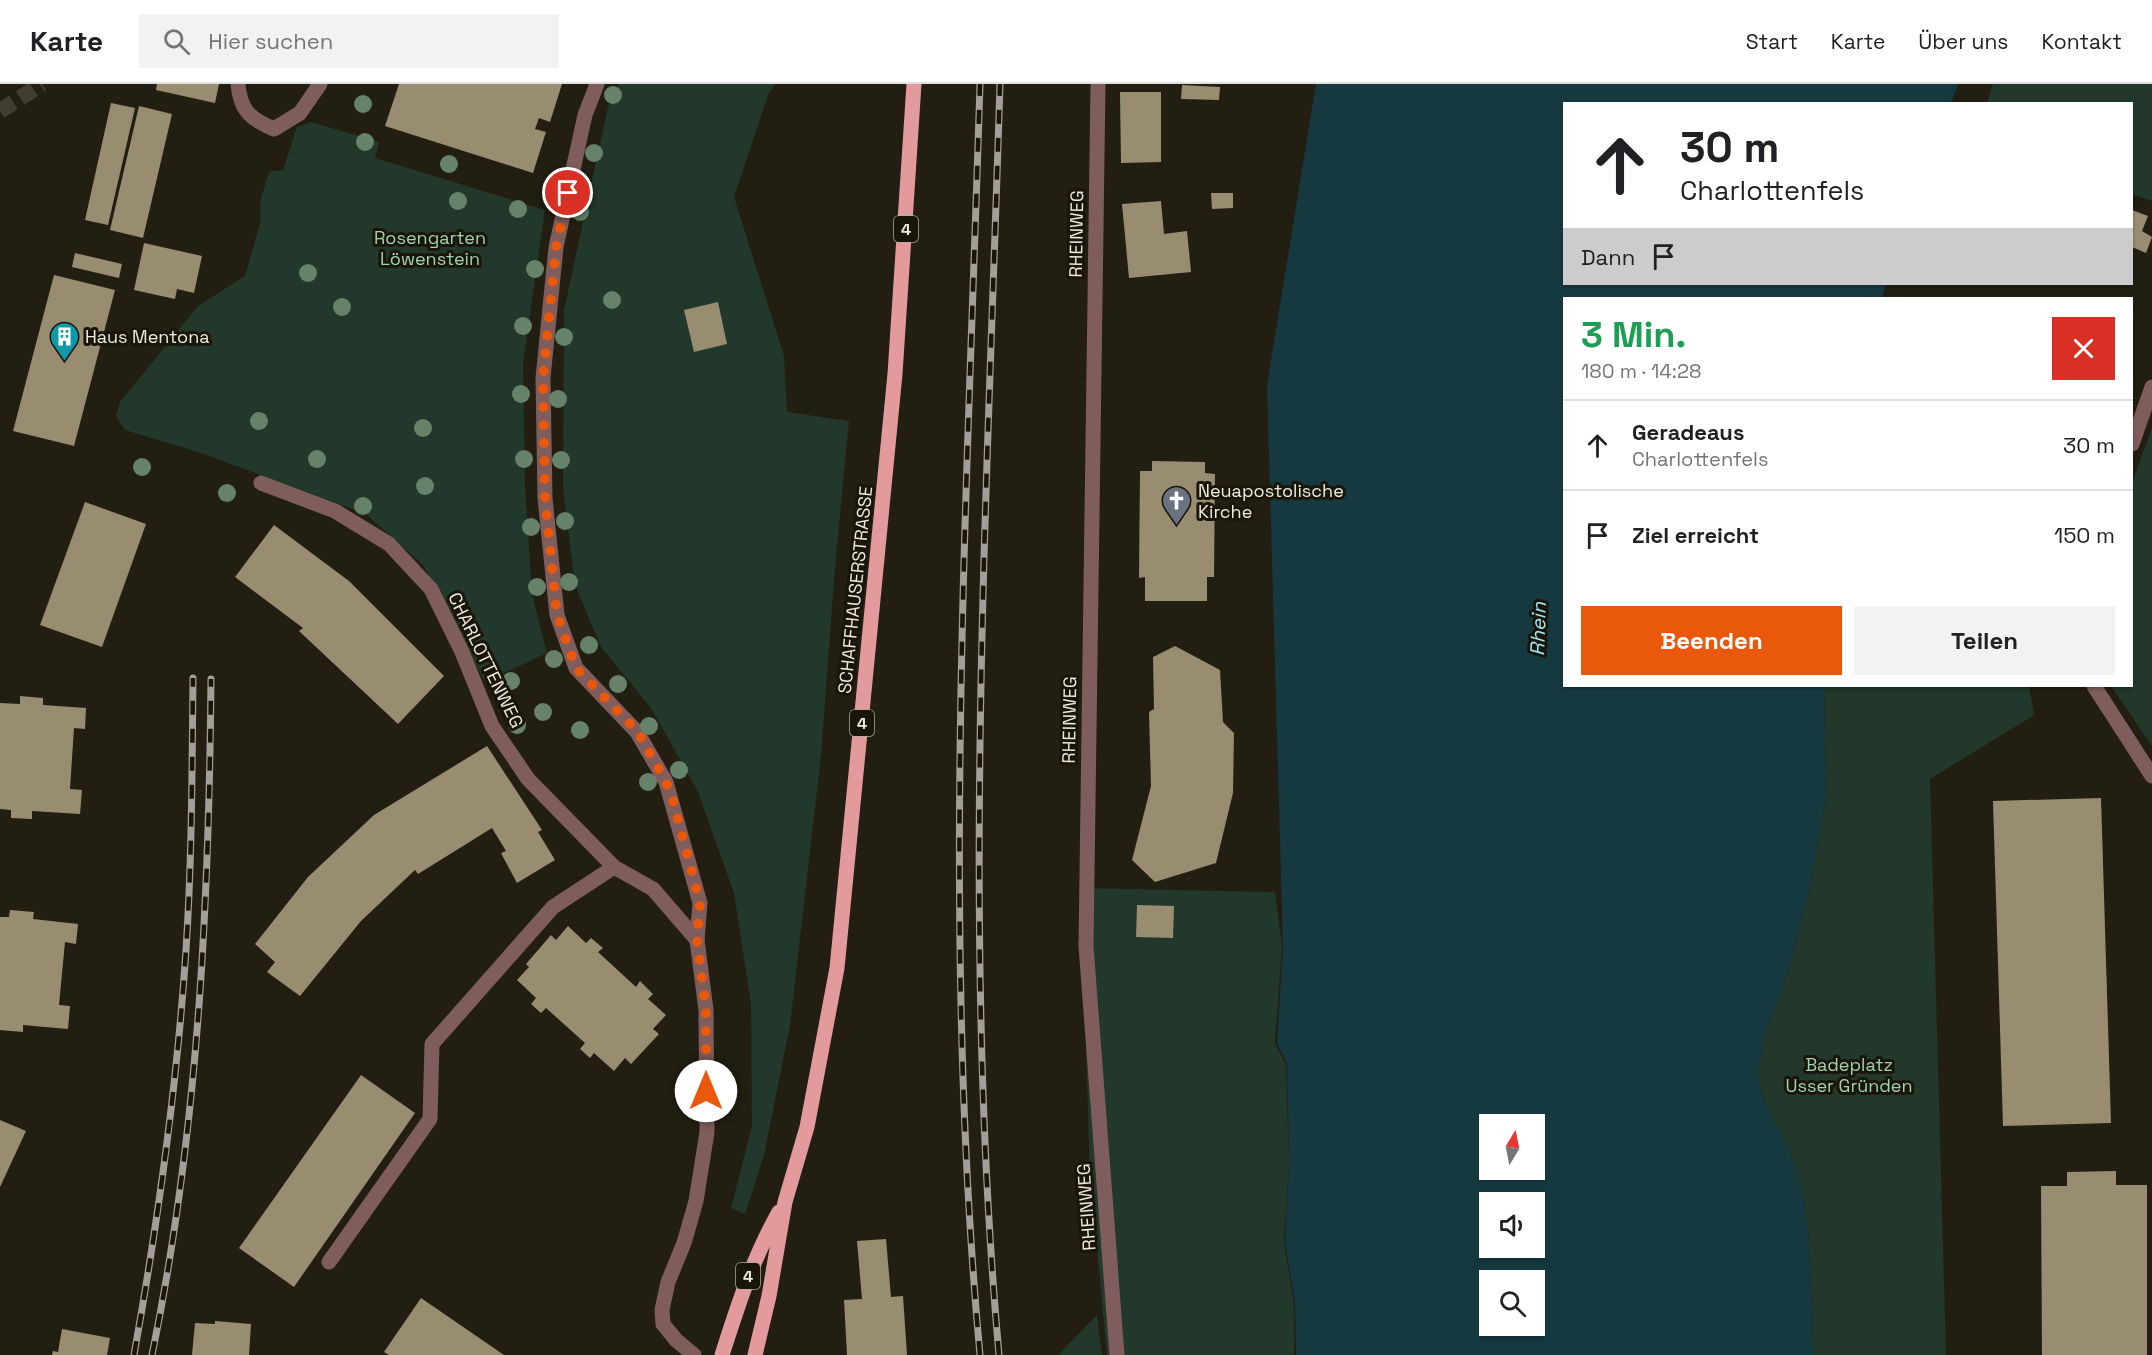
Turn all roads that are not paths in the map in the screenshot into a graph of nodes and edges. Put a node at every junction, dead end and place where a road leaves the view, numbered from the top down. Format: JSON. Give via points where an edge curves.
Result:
{"nodes":[{"id":1,"x":238,"y":84,"type":"edge"},
{"id":2,"x":320,"y":84,"type":"edge"},
{"id":3,"x":597,"y":84,"type":"edge"},
{"id":4,"x":914,"y":84,"type":"edge"},
{"id":5,"x":1098,"y":84,"type":"edge"},
{"id":6,"x":2152,"y":387,"type":"edge"},
{"id":7,"x":2133,"y":441,"type":"edge"},
{"id":8,"x":261,"y":483,"type":"dead end"},
{"id":9,"x":2095,"y":687,"type":"edge"},
{"id":10,"x":2152,"y":776,"type":"edge"},
{"id":11,"x":614,"y":867,"type":"junction"},
{"id":12,"x":697,"y":940,"type":"junction"},
{"id":13,"x":784,"y":1202,"type":"junction"},
{"id":14,"x":329,"y":1262,"type":"dead end"},
{"id":15,"x":694,"y":1355,"type":"edge"},
{"id":16,"x":722,"y":1355,"type":"edge"},
{"id":17,"x":755,"y":1355,"type":"edge"},
{"id":18,"x":1117,"y":1355,"type":"edge"}],
"edges":[{"from":1,"to":2,"type":"street","via":[[240,100],[254,121],[274,129],[300,113]]},
{"from":3,"to":12,"type":"street","via":[[585,115],[556,247],[543,378],[545,498],[557,615],[576,668],[638,732],[666,782],[700,903]]},
{"from":4,"to":13,"type":"main road","name":"SCHAFFHAUSERSTRASSE","number":"4","via":[[895,374],[837,968],[807,1127]]},
{"from":5,"to":18,"type":"street","name":"RHEINWEG","via":[[1086,946]]},
{"from":6,"to":7,"type":"street"},
{"from":8,"to":11,"type":"street","name":"CHARLOTTENWEG","via":[[335,511],[389,544],[430,589],[462,652],[492,726],[528,779]]},
{"from":9,"to":10,"type":"street"},
{"from":11,"to":12,"type":"street","name":"CHARLOTTENWEG","via":[[653,889]]},
{"from":11,"to":14,"type":"street","via":[[553,907],[432,1044],[430,1119]]},
{"from":12,"to":15,"type":"street","via":[[706,1010],[707,1132],[696,1201],[662,1310],[663,1324]]},
{"from":13,"to":16,"type":"main road","name":"SCHAFFHAUSERSTRASSE","number":"4","via":[[744,1284]]},
{"from":13,"to":17,"type":"main road","name":"SCHAFFHAUSERSTRASSE","number":"4"}]}
